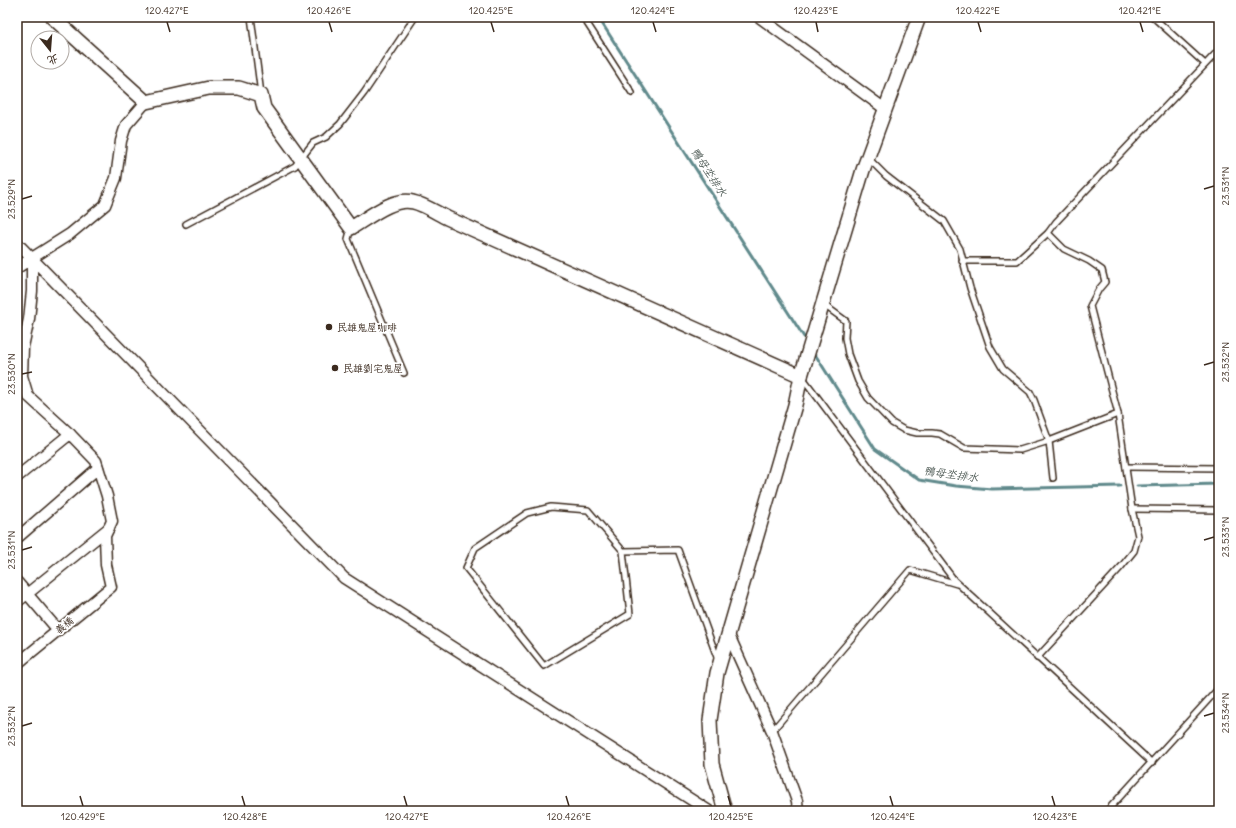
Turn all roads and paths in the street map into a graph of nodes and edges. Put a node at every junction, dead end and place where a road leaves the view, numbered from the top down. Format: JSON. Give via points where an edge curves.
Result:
{"nodes":[{"id":1,"x":52,"y":17,"type":"edge"},
{"id":2,"x":251,"y":17,"type":"edge"},
{"id":3,"x":415,"y":17,"type":"edge"},
{"id":4,"x":583,"y":17,"type":"edge"},
{"id":5,"x":760,"y":17,"type":"edge"},
{"id":6,"x":919,"y":17,"type":"edge"},
{"id":7,"x":1153,"y":17,"type":"edge"},
{"id":8,"x":1219,"y":50,"type":"edge"},
{"id":9,"x":1205,"y":64,"type":"junction"},
{"id":10,"x":632,"y":94,"type":"dead end"},
{"id":11,"x":261,"y":95,"type":"junction"},
{"id":12,"x":146,"y":102,"type":"junction"},
{"id":13,"x":885,"y":109,"type":"junction"},
{"id":14,"x":300,"y":157,"type":"junction"},
{"id":15,"x":868,"y":157,"type":"junction"},
{"id":16,"x":186,"y":224,"type":"dead end"},
{"id":17,"x":351,"y":228,"type":"junction"},
{"id":18,"x":1048,"y":233,"type":"junction"},
{"id":19,"x":17,"y":243,"type":"edge"},
{"id":20,"x":32,"y":258,"type":"junction"},
{"id":21,"x":962,"y":260,"type":"junction"},
{"id":22,"x":17,"y":268,"type":"edge"},
{"id":23,"x":823,"y":305,"type":"junction"},
{"id":24,"x":404,"y":374,"type":"dead end"},
{"id":25,"x":801,"y":376,"type":"junction"},
{"id":26,"x":1118,"y":414,"type":"junction"},
{"id":27,"x":70,"y":434,"type":"junction"},
{"id":28,"x":1049,"y":441,"type":"junction"},
{"id":29,"x":1126,"y":467,"type":"junction"},
{"id":30,"x":98,"y":468,"type":"junction"},
{"id":31,"x":1219,"y":468,"type":"edge"},
{"id":32,"x":17,"y":477,"type":"edge"},
{"id":33,"x":1053,"y":478,"type":"dead end"},
{"id":34,"x":1132,"y":508,"type":"junction"},
{"id":35,"x":1219,"y":510,"type":"edge"},
{"id":36,"x":109,"y":528,"type":"junction"},
{"id":37,"x":17,"y":538,"type":"edge"},
{"id":38,"x":623,"y":550,"type":"junction"},
{"id":39,"x":17,"y":582,"type":"edge"},
{"id":40,"x":960,"y":585,"type":"junction"},
{"id":41,"x":27,"y":594,"type":"junction"},
{"id":42,"x":17,"y":602,"type":"edge"},
{"id":43,"x":58,"y":630,"type":"junction"},
{"id":44,"x":728,"y":633,"type":"junction"},
{"id":45,"x":1037,"y":658,"type":"junction"},
{"id":46,"x":17,"y":664,"type":"edge"},
{"id":47,"x":720,"y":665,"type":"junction"},
{"id":48,"x":1219,"y":688,"type":"edge"},
{"id":49,"x":772,"y":731,"type":"junction"},
{"id":50,"x":1152,"y":763,"type":"junction"},
{"id":51,"x":709,"y":811,"type":"edge"},
{"id":52,"x":725,"y":811,"type":"edge"},
{"id":53,"x":798,"y":811,"type":"edge"},
{"id":54,"x":1107,"y":811,"type":"edge"}],
"edges":[{"from":1,"to":12,"type":"street"},
{"from":2,"to":11,"type":"lane"},
{"from":3,"to":14,"type":"lane","via":[[340,124],[326,137],[313,142]]},
{"from":4,"to":10,"type":"lane"},
{"from":5,"to":13,"type":"street"},
{"from":6,"to":13,"type":"street"},
{"from":7,"to":9,"type":"lane"},
{"from":8,"to":9,"type":"lane"},
{"from":9,"to":18,"type":"lane"},
{"from":11,"to":12,"type":"street","via":[[239,88],[209,88]]},
{"from":11,"to":14,"type":"street","via":[[264,108]]},
{"from":12,"to":20,"type":"street","via":[[126,125],[116,178],[104,205],[70,234]]},
{"from":13,"to":15,"type":"street"},
{"from":14,"to":16,"type":"lane","via":[[295,166]]},
{"from":14,"to":17,"type":"street"},
{"from":15,"to":21,"type":"lane","via":[[886,176],[944,221],[960,249]]},
{"from":15,"to":23,"type":"street"},
{"from":17,"to":24,"type":"lane","via":[[348,239]]},
{"from":17,"to":25,"type":"street","via":[[389,205],[402,201],[414,202]]},
{"from":18,"to":21,"type":"lane","via":[[1017,261]]},
{"from":18,"to":26,"type":"lane","via":[[1064,249],[1102,270],[1105,282],[1090,306]]},
{"from":19,"to":20,"type":"street"},
{"from":20,"to":22,"type":"street"},
{"from":20,"to":27,"type":"street","via":[[32,291],[22,346],[22,376],[28,396]]},
{"from":20,"to":51,"type":"street","via":[[344,578]]},
{"from":21,"to":28,"type":"lane","via":[[990,347],[1003,369],[1030,392]]},
{"from":23,"to":25,"type":"street"},
{"from":23,"to":28,"type":"lane","via":[[846,321],[845,338],[848,354],[858,381],[868,398],[892,423],[916,433],[940,434],[964,448],[1020,450]]},
{"from":25,"to":40,"type":"lane"},
{"from":25,"to":44,"type":"street","via":[[795,405]]},
{"from":26,"to":28,"type":"lane"},
{"from":26,"to":29,"type":"lane"},
{"from":27,"to":30,"type":"street","via":[[96,461]]},
{"from":27,"to":32,"type":"street"},
{"from":28,"to":33,"type":"lane"},
{"from":29,"to":31,"type":"lane"},
{"from":29,"to":34,"type":"lane"},
{"from":30,"to":36,"type":"street","via":[[112,521]]},
{"from":30,"to":37,"type":"street"},
{"from":34,"to":35,"type":"lane"},
{"from":34,"to":45,"type":"lane","via":[[1138,536],[1134,551]]},
{"from":36,"to":41,"type":"street"},
{"from":36,"to":43,"type":"street","name":"義橋","via":[[105,536],[106,565],[111,587]]},
{"from":38,"to":38,"type":"lane","via":[[630,614],[544,666],[466,568],[475,548],[527,513],[551,507],[588,510]]},
{"from":38,"to":47,"type":"lane","via":[[678,550]]},
{"from":39,"to":41,"type":"street"},
{"from":40,"to":45,"type":"lane"},
{"from":40,"to":49,"type":"lane","via":[[910,570]]},
{"from":41,"to":42,"type":"street"},
{"from":41,"to":43,"type":"street"},
{"from":43,"to":46,"type":"street","name":"義橋"},
{"from":44,"to":47,"type":"street"},
{"from":44,"to":49,"type":"street"},
{"from":45,"to":50,"type":"lane"},
{"from":47,"to":52,"type":"street","via":[[710,720],[712,764]]},
{"from":48,"to":50,"type":"lane"},
{"from":49,"to":53,"type":"street","via":[[797,801]]},
{"from":50,"to":54,"type":"lane"}]}
